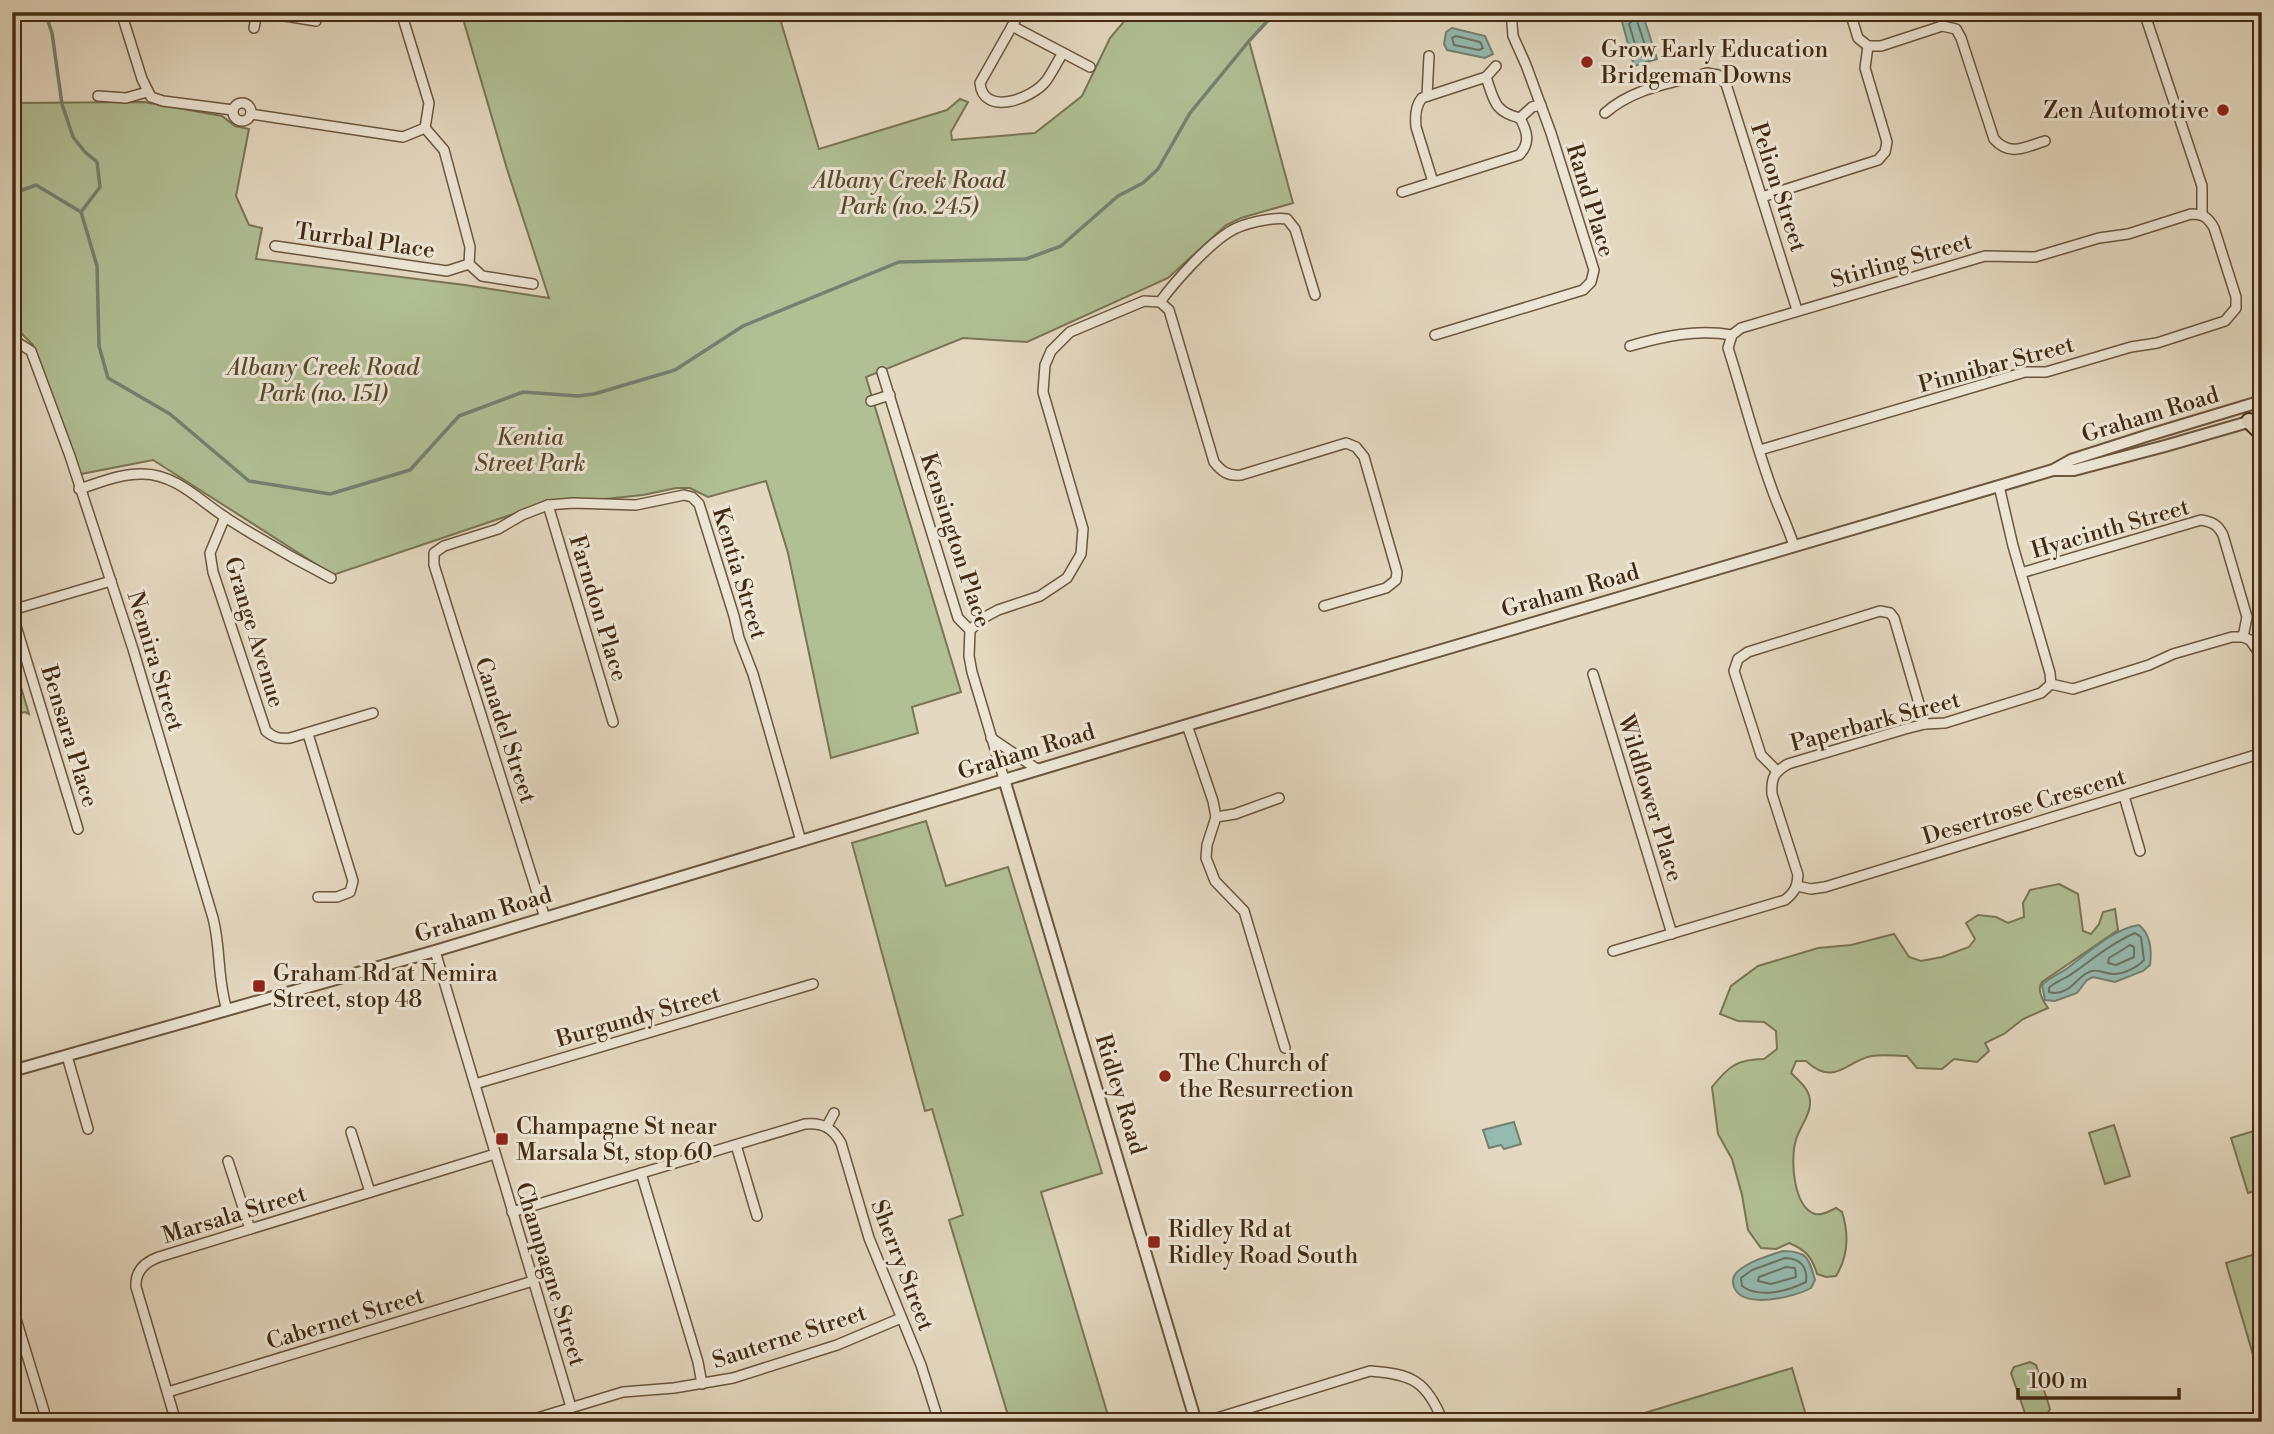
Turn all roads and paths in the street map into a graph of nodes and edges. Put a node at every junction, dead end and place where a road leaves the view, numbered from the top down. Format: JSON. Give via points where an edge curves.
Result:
{"nodes":[{"id":1,"x":121,"y":12,"type":"edge"},
{"id":2,"x":259,"y":12,"type":"edge"},
{"id":3,"x":401,"y":12,"type":"edge"},
{"id":4,"x":1020,"y":12,"type":"edge"},
{"id":5,"x":1511,"y":12,"type":"edge"},
{"id":6,"x":1850,"y":12,"type":"edge"},
{"id":7,"x":2144,"y":12,"type":"edge"},
{"id":8,"x":316,"y":21,"type":"dead end"},
{"id":9,"x":1012,"y":26,"type":"junction"},
{"id":10,"x":254,"y":28,"type":"dead end"},
{"id":11,"x":1868,"y":46,"type":"junction"},
{"id":12,"x":1062,"y":53,"type":"junction"},
{"id":13,"x":1429,"y":56,"type":"dead end"},
{"id":14,"x":1496,"y":66,"type":"dead end"},
{"id":15,"x":1090,"y":67,"type":"dead end"},
{"id":16,"x":1486,"y":77,"type":"junction"},
{"id":17,"x":147,"y":92,"type":"junction"},
{"id":18,"x":98,"y":96,"type":"dead end"},
{"id":19,"x":1427,"y":96,"type":"junction"},
{"id":20,"x":1541,"y":105,"type":"junction"},
{"id":21,"x":1605,"y":113,"type":"dead end"},
{"id":22,"x":1520,"y":118,"type":"junction"},
{"id":23,"x":425,"y":128,"type":"junction"},
{"id":24,"x":2045,"y":141,"type":"dead end"},
{"id":25,"x":1433,"y":182,"type":"junction"},
{"id":26,"x":1402,"y":192,"type":"dead end"},
{"id":27,"x":1762,"y":197,"type":"junction"},
{"id":28,"x":2202,"y":214,"type":"junction"},
{"id":29,"x":275,"y":246,"type":"dead end"},
{"id":30,"x":469,"y":264,"type":"junction"},
{"id":31,"x":533,"y":284,"type":"dead end"},
{"id":32,"x":1315,"y":295,"type":"dead end"},
{"id":33,"x":1160,"y":302,"type":"junction"},
{"id":34,"x":1797,"y":310,"type":"junction"},
{"id":35,"x":1435,"y":335,"type":"dead end"},
{"id":36,"x":1732,"y":335,"type":"junction"},
{"id":37,"x":12,"y":339,"type":"edge"},
{"id":38,"x":1630,"y":346,"type":"dead end"},
{"id":39,"x":882,"y":372,"type":"dead end"},
{"id":40,"x":890,"y":395,"type":"junction"},
{"id":41,"x":872,"y":401,"type":"dead end"},
{"id":42,"x":2262,"y":401,"type":"edge"},
{"id":43,"x":2256,"y":419,"type":"edge"},
{"id":44,"x":2262,"y":434,"type":"edge"},
{"id":45,"x":1760,"y":450,"type":"junction"},
{"id":46,"x":2053,"y":470,"type":"junction"},
{"id":47,"x":1999,"y":486,"type":"junction"},
{"id":48,"x":79,"y":489,"type":"junction"},
{"id":49,"x":548,"y":505,"type":"junction"},
{"id":50,"x":226,"y":517,"type":"junction"},
{"id":51,"x":1794,"y":546,"type":"junction"},
{"id":52,"x":434,"y":553,"type":"joint"},
{"id":53,"x":2021,"y":573,"type":"junction"},
{"id":54,"x":331,"y":578,"type":"dead end"},
{"id":55,"x":111,"y":581,"type":"junction"},
{"id":56,"x":1324,"y":606,"type":"dead end"},
{"id":57,"x":12,"y":612,"type":"edge"},
{"id":58,"x":970,"y":630,"type":"junction"},
{"id":59,"x":2243,"y":638,"type":"junction"},
{"id":60,"x":2262,"y":663,"type":"edge"},
{"id":61,"x":1593,"y":674,"type":"dead end"},
{"id":62,"x":2051,"y":684,"type":"junction"},
{"id":63,"x":373,"y":713,"type":"dead end"},
{"id":64,"x":612,"y":722,"type":"dead end"},
{"id":65,"x":1925,"y":724,"type":"junction"},
{"id":66,"x":1187,"y":725,"type":"junction"},
{"id":67,"x":308,"y":734,"type":"junction"},
{"id":68,"x":991,"y":738,"type":"junction"},
{"id":69,"x":2262,"y":753,"type":"edge"},
{"id":70,"x":1037,"y":769,"type":"junction"},
{"id":71,"x":1777,"y":771,"type":"junction"},
{"id":72,"x":1004,"y":779,"type":"junction"},
{"id":73,"x":2124,"y":796,"type":"junction"},
{"id":74,"x":1279,"y":798,"type":"dead end"},
{"id":75,"x":1216,"y":817,"type":"junction"},
{"id":76,"x":78,"y":829,"type":"dead end"},
{"id":77,"x":801,"y":841,"type":"junction"},
{"id":78,"x":2140,"y":850,"type":"dead end"},
{"id":79,"x":1797,"y":887,"type":"junction"},
{"id":80,"x":318,"y":897,"type":"dead end"},
{"id":81,"x":545,"y":918,"type":"junction"},
{"id":82,"x":1672,"y":934,"type":"junction"},
{"id":83,"x":435,"y":951,"type":"junction"},
{"id":84,"x":1613,"y":951,"type":"dead end"},
{"id":85,"x":813,"y":984,"type":"dead end"},
{"id":86,"x":227,"y":1010,"type":"junction"},
{"id":87,"x":1284,"y":1048,"type":"dead end"},
{"id":88,"x":67,"y":1056,"type":"junction"},
{"id":89,"x":12,"y":1072,"type":"edge"},
{"id":90,"x":475,"y":1084,"type":"junction"},
{"id":91,"x":834,"y":1113,"type":"dead end"},
{"id":92,"x":827,"y":1126,"type":"junction"},
{"id":93,"x":88,"y":1129,"type":"dead end"},
{"id":94,"x":351,"y":1132,"type":"dead end"},
{"id":95,"x":736,"y":1145,"type":"junction"},
{"id":96,"x":495,"y":1154,"type":"junction"},
{"id":97,"x":228,"y":1161,"type":"dead end"},
{"id":98,"x":641,"y":1173,"type":"junction"},
{"id":99,"x":370,"y":1192,"type":"junction"},
{"id":100,"x":512,"y":1212,"type":"junction"},
{"id":101,"x":757,"y":1216,"type":"dead end"},
{"id":102,"x":250,"y":1229,"type":"junction"},
{"id":103,"x":533,"y":1281,"type":"junction"},
{"id":104,"x":12,"y":1306,"type":"edge"},
{"id":105,"x":901,"y":1318,"type":"junction"},
{"id":106,"x":702,"y":1384,"type":"junction"},
{"id":107,"x":168,"y":1392,"type":"junction"},
{"id":108,"x":571,"y":1407,"type":"junction"},
{"id":109,"x":43,"y":1422,"type":"edge"},
{"id":110,"x":176,"y":1422,"type":"edge"},
{"id":111,"x":524,"y":1422,"type":"edge"},
{"id":112,"x":939,"y":1422,"type":"edge"},
{"id":113,"x":1196,"y":1422,"type":"edge"},
{"id":114,"x":1204,"y":1422,"type":"edge"},
{"id":115,"x":1443,"y":1422,"type":"edge"}],
"edges":[{"from":1,"to":17,"type":"street"},
{"from":2,"to":8,"type":"street"},
{"from":2,"to":10,"type":"street"},
{"from":3,"to":23,"type":"street","via":[[429,103]]},
{"from":4,"to":9,"type":"street"},
{"from":5,"to":20,"type":"street","name":"Rand Place","via":[[1513,36]]},
{"from":6,"to":11,"type":"street","via":[[1858,38]]},
{"from":7,"to":28,"type":"street","via":[[2202,186]]},
{"from":9,"to":12,"type":"street"},
{"from":9,"to":12,"type":"street","via":[[979,83],[986,97],[1012,102],[1037,89]]},
{"from":11,"to":24,"type":"street","via":[[1942,26],[1956,29],[1994,139],[2013,150]]},
{"from":11,"to":27,"type":"street","via":[[1864,68],[1887,142],[1885,152],[1878,160]]},
{"from":12,"to":15,"type":"street"},
{"from":13,"to":19,"type":"street"},
{"from":14,"to":16,"type":"street"},
{"from":16,"to":19,"type":"street"},
{"from":16,"to":22,"type":"street","via":[[1498,108]]},
{"from":17,"to":18,"type":"street","via":[[127,98]]},
{"from":17,"to":23,"type":"street","via":[[163,101],[233,110],[244,103],[251,114],[403,137]]},
{"from":19,"to":25,"type":"street","via":[[1418,103],[1415,117]]},
{"from":20,"to":22,"type":"street"},
{"from":20,"to":35,"type":"street","name":"Rand Place","via":[[1594,270],[1591,282],[1583,290]]},
{"from":21,"to":27,"type":"street","name":"Pelion Street","via":[[1630,94],[1707,73],[1718,75],[1726,84]]},
{"from":22,"to":25,"type":"street","via":[[1528,139],[1520,155]]},
{"from":23,"to":30,"type":"street","name":"Turrbal Place","via":[[444,150],[470,247]]},
{"from":25,"to":26,"type":"street"},
{"from":27,"to":34,"type":"street","name":"Pelion Street"},
{"from":28,"to":34,"type":"street","name":"Stirling Street","via":[[2035,257],[1985,256]]},
{"from":28,"to":45,"type":"street","name":"Pinnibar Street","via":[[2214,228],[2236,297],[2236,308],[2225,321],[2046,372],[2025,372]]},
{"from":29,"to":30,"type":"street","name":"Turrbal Place","via":[[447,271]]},
{"from":30,"to":31,"type":"street","via":[[482,276]]},
{"from":32,"to":33,"type":"street","via":[[1295,229],[1287,219],[1276,217],[1234,229],[1221,238]]},
{"from":33,"to":56,"type":"street","via":[[1169,310],[1214,462],[1222,471],[1241,475],[1346,443],[1364,457],[1396,580],[1386,588]]},
{"from":33,"to":58,"type":"street","via":[[1144,301],[1070,332],[1051,351],[1043,392],[1083,529],[1081,554],[1067,578],[1040,596],[985,617]]},
{"from":34,"to":36,"type":"street","name":"Stirling Street"},
{"from":36,"to":38,"type":"street","via":[[1662,336]]},
{"from":36,"to":45,"type":"street","via":[[1728,348]]},
{"from":37,"to":48,"type":"street","name":"Nemira Street","via":[[31,351]]},
{"from":39,"to":40,"type":"street","name":"Kensington Place"},
{"from":40,"to":41,"type":"street"},
{"from":40,"to":58,"type":"street","name":"Kensington Place","via":[[958,618]]},
{"from":42,"to":46,"type":"street","name":"Graham Road","via":[[2084,456]]},
{"from":43,"to":44,"type":"main road"},
{"from":43,"to":46,"type":"street","name":"Graham Road","via":[[2074,470]]},
{"from":45,"to":51,"type":"street"},
{"from":46,"to":47,"type":"street","name":"Graham Road"},
{"from":47,"to":51,"type":"street","name":"Graham Road"},
{"from":47,"to":53,"type":"street"},
{"from":48,"to":50,"type":"street","via":[[142,473],[165,477]]},
{"from":48,"to":55,"type":"street","name":"Nemira Street"},
{"from":49,"to":52,"type":"street","name":"Kentia Street"},
{"from":49,"to":64,"type":"street","name":"Farndon Place"},
{"from":49,"to":77,"type":"street","name":"Kentia Street","via":[[636,505],[684,495],[698,503]]},
{"from":50,"to":54,"type":"street"},
{"from":50,"to":67,"type":"street","name":"Grange Avenue","via":[[210,553],[213,572],[263,724],[272,737]]},
{"from":51,"to":66,"type":"street","name":"Graham Road"},
{"from":52,"to":81,"type":"street","name":"Canadel Street"},
{"from":53,"to":59,"type":"street","name":"Hyacinth Street","via":[[2201,520],[2211,522],[2223,536],[2247,617]]},
{"from":53,"to":62,"type":"street"},
{"from":55,"to":57,"type":"street"},
{"from":55,"to":86,"type":"street","name":"Nemira Street","via":[[213,918]]},
{"from":57,"to":76,"type":"street","name":"Bensara Place"},
{"from":58,"to":68,"type":"street","name":"Kensington Place","via":[[972,672]]},
{"from":59,"to":60,"type":"street","via":[[2258,650]]},
{"from":59,"to":62,"type":"street","via":[[2173,654],[2073,689]]},
{"from":61,"to":82,"type":"street","name":"Wildflower Place"},
{"from":62,"to":65,"type":"street","name":"Paperbark Street","via":[[2041,693],[1945,723]]},
{"from":63,"to":67,"type":"street","name":"Grange Avenue"},
{"from":65,"to":71,"type":"street","name":"Paperbark Street"},
{"from":65,"to":71,"type":"street","via":[[1890,612],[1880,611],[1748,652],[1738,659],[1734,671],[1761,755]]},
{"from":66,"to":70,"type":"street","name":"Graham Road"},
{"from":66,"to":75,"type":"street"},
{"from":67,"to":80,"type":"street","via":[[354,881],[350,892]]},
{"from":68,"to":70,"type":"street"},
{"from":68,"to":72,"type":"street","name":"Kensington Place"},
{"from":69,"to":73,"type":"street","name":"Desertrose Crescent"},
{"from":70,"to":72,"type":"street","name":"Graham Road"},
{"from":71,"to":79,"type":"street","name":"Paperbark Street","via":[[1771,781],[1772,794],[1798,875]]},
{"from":72,"to":77,"type":"street","name":"Graham Road"},
{"from":72,"to":113,"type":"street","name":"Ridley Road"},
{"from":73,"to":78,"type":"street"},
{"from":73,"to":79,"type":"street","name":"Desertrose Crescent","via":[[1825,887]]},
{"from":74,"to":75,"type":"street"},
{"from":75,"to":87,"type":"street","via":[[1206,858],[1215,881],[1244,911]]},
{"from":77,"to":81,"type":"street","name":"Graham Road"},
{"from":79,"to":82,"type":"street","via":[[1785,900]]},
{"from":81,"to":83,"type":"street","name":"Graham Road"},
{"from":82,"to":84,"type":"street"},
{"from":83,"to":86,"type":"street","name":"Graham Road"},
{"from":83,"to":90,"type":"street","name":"Champagne Street"},
{"from":85,"to":90,"type":"street","name":"Burgundy Street"},
{"from":86,"to":88,"type":"street","name":"Graham Road"},
{"from":88,"to":89,"type":"street","name":"Graham Road"},
{"from":88,"to":93,"type":"street"},
{"from":90,"to":96,"type":"street","name":"Champagne Street"},
{"from":91,"to":92,"type":"street"},
{"from":92,"to":95,"type":"street","via":[[805,1124]]},
{"from":92,"to":105,"type":"street","name":"Sherry Street","via":[[841,1143],[869,1238]]},
{"from":94,"to":99,"type":"street"},
{"from":95,"to":98,"type":"street"},
{"from":95,"to":101,"type":"street"},
{"from":96,"to":99,"type":"street","name":"Marsala Street"},
{"from":96,"to":100,"type":"street","name":"Champagne Street"},
{"from":97,"to":102,"type":"street"},
{"from":98,"to":100,"type":"street"},
{"from":98,"to":106,"type":"street"},
{"from":99,"to":102,"type":"street","name":"Marsala Street"},
{"from":100,"to":103,"type":"street","name":"Champagne Street"},
{"from":102,"to":107,"type":"street","name":"Marsala Street","via":[[151,1260],[138,1273],[137,1294]]},
{"from":103,"to":107,"type":"street","name":"Cabernet Street"},
{"from":103,"to":108,"type":"street","name":"Champagne Street"},
{"from":104,"to":109,"type":"street","via":[[44,1411]]},
{"from":105,"to":106,"type":"street","name":"Sauterne Street","via":[[813,1354]]},
{"from":105,"to":112,"type":"street","name":"Sherry Street"},
{"from":106,"to":108,"type":"street","name":"Sauterne Street","via":[[623,1392]]},
{"from":107,"to":110,"type":"street","name":"Marsala Street"},
{"from":108,"to":111,"type":"street","name":"Sauterne Street"},
{"from":114,"to":115,"type":"street","via":[[1370,1371],[1409,1377],[1437,1406]]}]}
